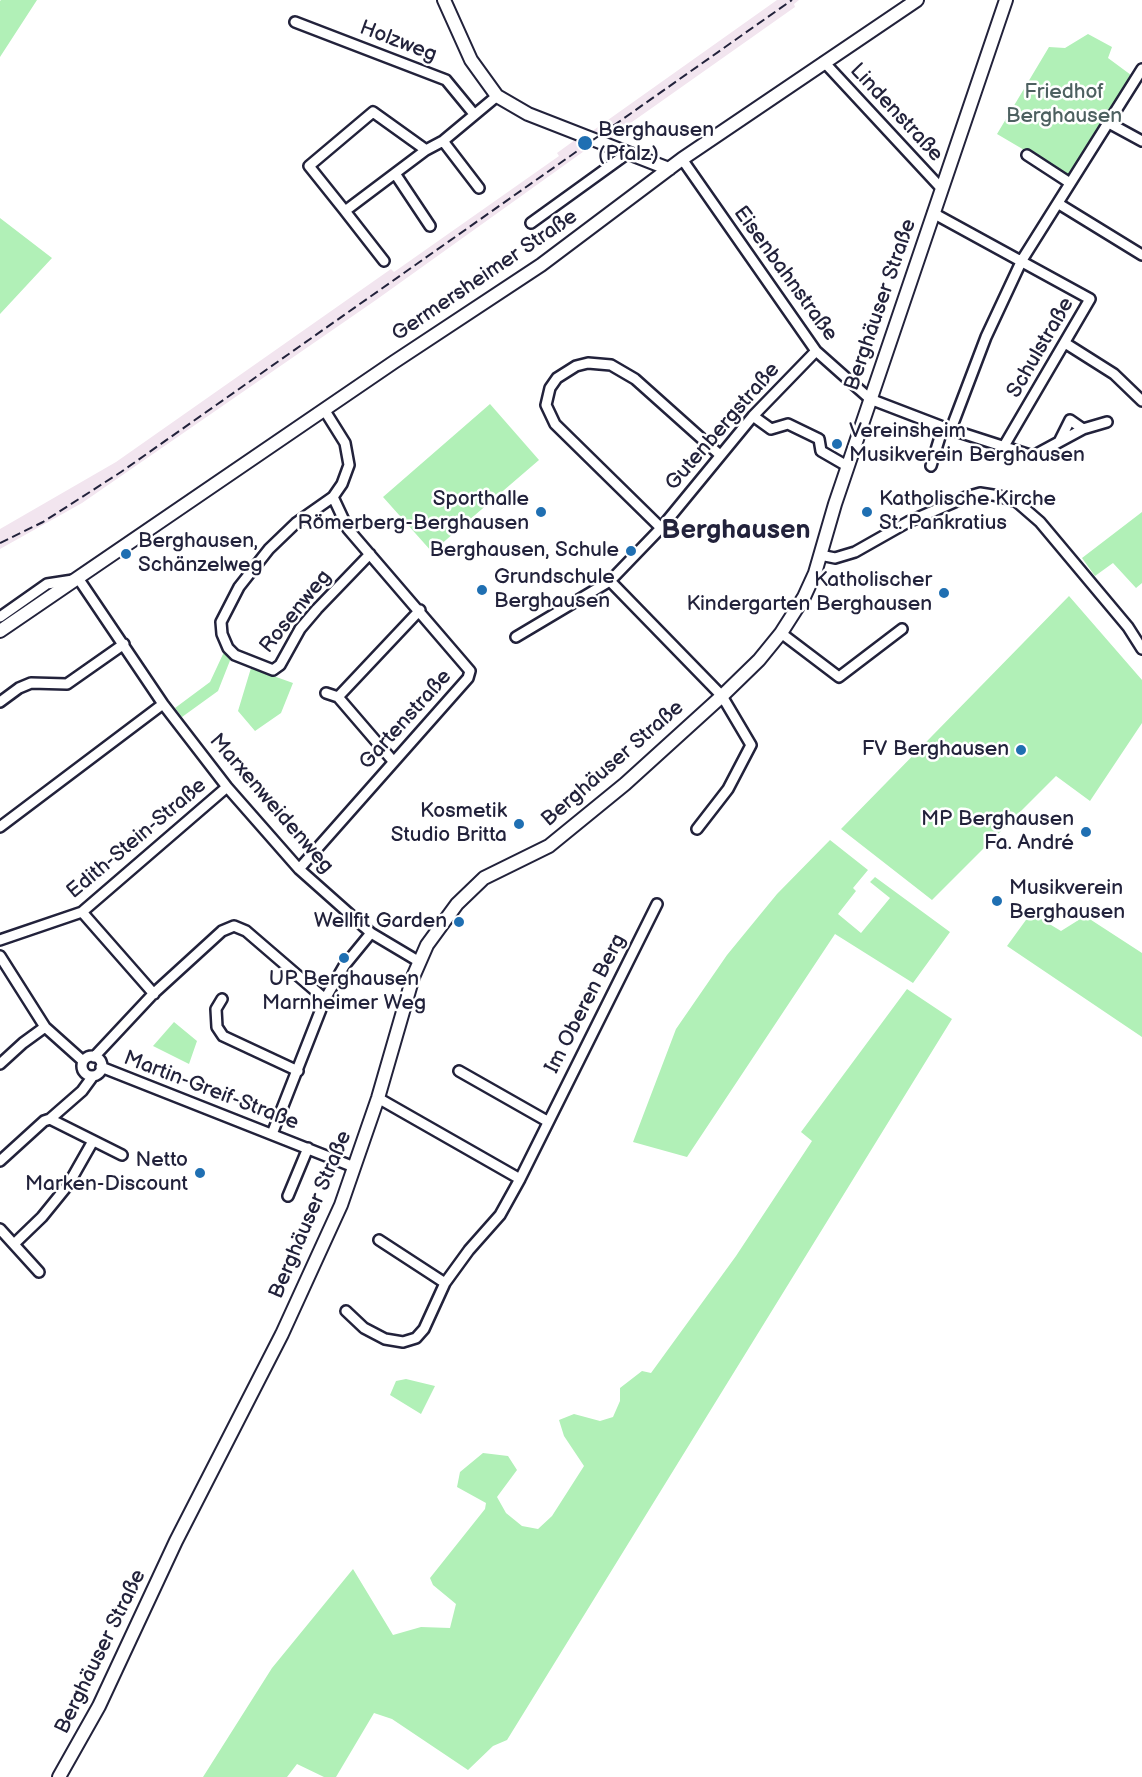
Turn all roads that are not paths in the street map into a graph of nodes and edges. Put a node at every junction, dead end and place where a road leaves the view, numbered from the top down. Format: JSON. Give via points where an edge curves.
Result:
{"nodes":[{"id":1,"x":444,"y":0,"type":"edge"},
{"id":2,"x":917,"y":0,"type":"edge"},
{"id":3,"x":1006,"y":0,"type":"edge"},
{"id":4,"x":296,"y":22,"type":"dead end"},
{"id":5,"x":824,"y":62,"type":"junction"},
{"id":6,"x":1142,"y":69,"type":"edge"},
{"id":7,"x":497,"y":96,"type":"junction"},
{"id":8,"x":474,"y":114,"type":"junction"},
{"id":9,"x":1107,"y":122,"type":"junction"},
{"id":10,"x":443,"y":141,"type":"junction"},
{"id":11,"x":1142,"y":141,"type":"edge"},
{"id":12,"x":426,"y":150,"type":"junction"},
{"id":13,"x":628,"y":153,"type":"junction"},
{"id":14,"x":1027,"y":155,"type":"dead end"},
{"id":15,"x":682,"y":159,"type":"junction"},
{"id":16,"x":669,"y":169,"type":"junction"},
{"id":17,"x":396,"y":175,"type":"junction"},
{"id":18,"x":1070,"y":183,"type":"junction"},
{"id":19,"x":478,"y":188,"type":"dead end"},
{"id":20,"x":941,"y":188,"type":"junction"},
{"id":21,"x":1059,"y":204,"type":"junction"},
{"id":22,"x":345,"y":211,"type":"junction"},
{"id":23,"x":933,"y":213,"type":"junction"},
{"id":24,"x":531,"y":223,"type":"dead end"},
{"id":25,"x":430,"y":226,"type":"dead end"},
{"id":26,"x":1142,"y":255,"type":"edge"},
{"id":27,"x":1022,"y":260,"type":"junction"},
{"id":28,"x":384,"y":261,"type":"dead end"},
{"id":29,"x":1065,"y":343,"type":"junction"},
{"id":30,"x":816,"y":351,"type":"junction"},
{"id":31,"x":870,"y":399,"type":"junction"},
{"id":32,"x":1142,"y":401,"type":"edge"},
{"id":33,"x":325,"y":411,"type":"junction"},
{"id":34,"x":753,"y":416,"type":"junction"},
{"id":35,"x":1107,"y":422,"type":"dead end"},
{"id":36,"x":947,"y":428,"type":"junction"},
{"id":37,"x":1083,"y":429,"type":"junction"},
{"id":38,"x":1059,"y":442,"type":"junction"},
{"id":39,"x":1004,"y":446,"type":"junction"},
{"id":40,"x":720,"y":455,"type":"junction"},
{"id":41,"x":847,"y":466,"type":"junction"},
{"id":42,"x":931,"y":466,"type":"dead end"},
{"id":43,"x":333,"y":497,"type":"junction"},
{"id":44,"x":661,"y":528,"type":"junction"},
{"id":45,"x":370,"y":554,"type":"junction"},
{"id":46,"x":820,"y":555,"type":"junction"},
{"id":47,"x":76,"y":579,"type":"junction"},
{"id":48,"x":610,"y":581,"type":"junction"},
{"id":49,"x":420,"y":610,"type":"junction"},
{"id":50,"x":0,"y":617,"type":"edge"},
{"id":51,"x":902,"y":629,"type":"dead end"},
{"id":52,"x":0,"y":631,"type":"edge"},
{"id":53,"x":781,"y":633,"type":"junction"},
{"id":54,"x":516,"y":637,"type":"dead end"},
{"id":55,"x":124,"y":644,"type":"junction"},
{"id":56,"x":1142,"y":649,"type":"edge"},
{"id":57,"x":326,"y":693,"type":"dead end"},
{"id":58,"x":722,"y":696,"type":"junction"},
{"id":59,"x":338,"y":697,"type":"junction"},
{"id":60,"x":0,"y":702,"type":"edge"},
{"id":61,"x":163,"y":704,"type":"junction"},
{"id":62,"x":393,"y":760,"type":"junction"},
{"id":63,"x":228,"y":787,"type":"junction"},
{"id":64,"x":0,"y":827,"type":"edge"},
{"id":65,"x":697,"y":829,"type":"dead end"},
{"id":66,"x":298,"y":869,"type":"junction"},
{"id":67,"x":657,"y":904,"type":"dead end"},
{"id":68,"x":82,"y":912,"type":"junction"},
{"id":69,"x":371,"y":933,"type":"junction"},
{"id":70,"x":0,"y":940,"type":"edge"},
{"id":71,"x":0,"y":956,"type":"edge"},
{"id":72,"x":418,"y":961,"type":"junction"},
{"id":73,"x":154,"y":994,"type":"junction"},
{"id":74,"x":222,"y":999,"type":"dead end"},
{"id":75,"x":325,"y":999,"type":"junction"},
{"id":76,"x":45,"y":1027,"type":"junction"},
{"id":77,"x":94,"y":1057,"type":"junction"},
{"id":78,"x":83,"y":1061,"type":"junction"},
{"id":79,"x":0,"y":1064,"type":"edge"},
{"id":80,"x":102,"y":1067,"type":"junction"},
{"id":81,"x":298,"y":1071,"type":"junction"},
{"id":82,"x":459,"y":1071,"type":"dead end"},
{"id":83,"x":93,"y":1076,"type":"junction"},
{"id":84,"x":378,"y":1098,"type":"junction"},
{"id":85,"x":50,"y":1119,"type":"junction"},
{"id":86,"x":548,"y":1121,"type":"junction"},
{"id":87,"x":272,"y":1134,"type":"junction"},
{"id":88,"x":93,"y":1141,"type":"junction"},
{"id":89,"x":0,"y":1146,"type":"edge"},
{"id":90,"x":308,"y":1148,"type":"junction"},
{"id":91,"x":8,"y":1154,"type":"junction"},
{"id":92,"x":122,"y":1155,"type":"dead end"},
{"id":93,"x":0,"y":1161,"type":"edge"},
{"id":94,"x":354,"y":1167,"type":"junction"},
{"id":95,"x":520,"y":1179,"type":"junction"},
{"id":96,"x":288,"y":1196,"type":"dead end"},
{"id":97,"x":0,"y":1229,"type":"edge"},
{"id":98,"x":379,"y":1240,"type":"dead end"},
{"id":99,"x":14,"y":1244,"type":"junction"},
{"id":100,"x":39,"y":1272,"type":"dead end"},
{"id":101,"x":445,"y":1283,"type":"junction"},
{"id":102,"x":346,"y":1311,"type":"dead end"},
{"id":103,"x":59,"y":1777,"type":"edge"}],
"edges":[{"from":1,"to":7,"type":"street","via":[[471,60]]},
{"from":2,"to":5,"type":"street","name":"Germersheimer Straße"},
{"from":3,"to":20,"type":"street","name":"Berghäuser Straße"},
{"from":4,"to":8,"type":"street","name":"Holzweg","via":[[446,80]]},
{"from":5,"to":15,"type":"street","name":"Germersheimer Straße"},
{"from":5,"to":20,"type":"street","name":"Lindenstraße"},
{"from":6,"to":9,"type":"street"},
{"from":7,"to":8,"type":"street"},
{"from":7,"to":13,"type":"street","via":[[528,114]]},
{"from":8,"to":10,"type":"street"},
{"from":9,"to":11,"type":"street"},
{"from":9,"to":18,"type":"street"},
{"from":10,"to":12,"type":"street"},
{"from":10,"to":19,"type":"street"},
{"from":12,"to":17,"type":"street"},
{"from":12,"to":22,"type":"street","via":[[373,112],[309,166]]},
{"from":13,"to":16,"type":"street"},
{"from":13,"to":24,"type":"street"},
{"from":14,"to":18,"type":"street"},
{"from":15,"to":16,"type":"street","name":"Germersheimer Straße"},
{"from":15,"to":30,"type":"street","name":"Eisenbahnstraße"},
{"from":16,"to":33,"type":"street","name":"Germersheimer Straße","via":[[541,265]]},
{"from":17,"to":22,"type":"street"},
{"from":17,"to":25,"type":"street"},
{"from":18,"to":21,"type":"street"},
{"from":20,"to":23,"type":"street","name":"Berghäuser Straße"},
{"from":21,"to":26,"type":"street"},
{"from":21,"to":27,"type":"street"},
{"from":22,"to":28,"type":"street"},
{"from":23,"to":27,"type":"street","name":"Schulstraße"},
{"from":23,"to":31,"type":"street","name":"Berghäuser Straße"},
{"from":27,"to":29,"type":"street","name":"Schulstraße","via":[[1090,299]]},
{"from":27,"to":36,"type":"street"},
{"from":29,"to":32,"type":"street","via":[[1114,374]]},
{"from":29,"to":39,"type":"street","name":"Schulstraße"},
{"from":30,"to":31,"type":"street","name":"Eisenbahnstraße"},
{"from":30,"to":34,"type":"street","name":"Gutenbergstraße"},
{"from":31,"to":36,"type":"street"},
{"from":31,"to":41,"type":"street","name":"Berghäuser Straße"},
{"from":33,"to":43,"type":"street","via":[[345,443],[349,465]]},
{"from":33,"to":47,"type":"street","name":"Germersheimer Straße"},
{"from":34,"to":40,"type":"street","name":"Gutenbergstraße"},
{"from":34,"to":41,"type":"street","via":[[771,429],[788,424],[819,439],[821,451]]},
{"from":35,"to":37,"type":"street"},
{"from":36,"to":39,"type":"street"},
{"from":36,"to":42,"type":"street"},
{"from":37,"to":38,"type":"street"},
{"from":37,"to":38,"type":"street","via":[[1070,420]]},
{"from":38,"to":39,"type":"street","via":[[1034,456]]},
{"from":40,"to":44,"type":"street","name":"Gutenbergstraße"},
{"from":40,"to":44,"type":"street","via":[[635,379],[611,365],[588,363],[557,378],[546,405],[555,424]]},
{"from":41,"to":46,"type":"street","name":"Berghäuser Straße"},
{"from":43,"to":45,"type":"street","name":"Gartenstraße","via":[[348,529]]},
{"from":43,"to":45,"type":"street","name":"Rosenweg","via":[[296,523],[239,587],[221,622],[228,648],[235,655],[273,670],[280,665],[300,629]]},
{"from":44,"to":48,"type":"street","name":"Gutenbergstraße"},
{"from":45,"to":49,"type":"street","name":"Gartenstraße"},
{"from":46,"to":53,"type":"street","name":"Berghäuser Straße","via":[[804,597]]},
{"from":46,"to":56,"type":"street","via":[[835,558],[855,552],[908,522],[966,497],[980,493],[999,496],[1017,502],[1040,522]]},
{"from":47,"to":50,"type":"street","name":"Germersheimer Straße","via":[[47,584]]},
{"from":47,"to":52,"type":"street","name":"Germersheimer Straße"},
{"from":47,"to":55,"type":"street","name":"Marxenweidenweg"},
{"from":48,"to":54,"type":"street","name":"Gutenbergstraße"},
{"from":48,"to":58,"type":"street"},
{"from":49,"to":59,"type":"street"},
{"from":49,"to":62,"type":"street","name":"Gartenstraße","via":[[470,670],[468,678]]},
{"from":51,"to":53,"type":"street","via":[[839,677]]},
{"from":53,"to":58,"type":"street","name":"Berghäuser Straße"},
{"from":55,"to":60,"type":"street","via":[[67,684],[31,683]]},
{"from":55,"to":61,"type":"street","name":"Marxenweidenweg"},
{"from":57,"to":59,"type":"street"},
{"from":58,"to":65,"type":"street","via":[[751,745],[728,789]]},
{"from":58,"to":72,"type":"street","name":"Berghäuser Straße","via":[[549,846],[484,878],[457,904]]},
{"from":59,"to":62,"type":"street"},
{"from":61,"to":63,"type":"street","name":"Marxenweidenweg"},
{"from":61,"to":64,"type":"street"},
{"from":62,"to":66,"type":"street","name":"Gartenstraße"},
{"from":63,"to":66,"type":"street","name":"Marxenweidenweg"},
{"from":63,"to":68,"type":"street","name":"Edith-Stein-Straße"},
{"from":66,"to":69,"type":"street","name":"Marxenweidenweg"},
{"from":67,"to":86,"type":"street","name":"Im Oberen Berg"},
{"from":68,"to":70,"type":"street","name":"Edith-Stein-Straße"},
{"from":68,"to":73,"type":"street"},
{"from":69,"to":72,"type":"street","name":"Marxenweidenweg"},
{"from":69,"to":75,"type":"street","via":[[344,966]]},
{"from":71,"to":76,"type":"street","name":"Martin-Greif-Straße"},
{"from":72,"to":84,"type":"street","name":"Berghäuser Straße"},
{"from":73,"to":75,"type":"street","via":[[222,931],[234,926],[246,931]]},
{"from":73,"to":77,"type":"street"},
{"from":74,"to":81,"type":"street","via":[[216,1010],[217,1027],[223,1036]]},
{"from":75,"to":81,"type":"street"},
{"from":76,"to":78,"type":"street","name":"Martin-Greif-Straße"},
{"from":76,"to":79,"type":"street","via":[[22,1042]]},
{"from":77,"to":78,"type":"street","name":"Martin-Greif-Straße"},
{"from":77,"to":80,"type":"street","name":"Martin-Greif-Straße"},
{"from":78,"to":83,"type":"street","name":"Martin-Greif-Straße","via":[[84,1072]]},
{"from":80,"to":83,"type":"street","name":"Martin-Greif-Straße"},
{"from":80,"to":87,"type":"street","name":"Martin-Greif-Straße"},
{"from":81,"to":87,"type":"street"},
{"from":82,"to":86,"type":"street"},
{"from":83,"to":85,"type":"street"},
{"from":84,"to":94,"type":"street","name":"Berghäuser Straße"},
{"from":84,"to":95,"type":"street"},
{"from":85,"to":88,"type":"street"},
{"from":85,"to":91,"type":"street"},
{"from":86,"to":95,"type":"street","name":"Im Oberen Berg"},
{"from":87,"to":90,"type":"street","name":"Martin-Greif-Straße"},
{"from":88,"to":92,"type":"street"},
{"from":88,"to":99,"type":"street","via":[[66,1188]]},
{"from":89,"to":91,"type":"street"},
{"from":90,"to":94,"type":"street","name":"Martin-Greif-Straße"},
{"from":90,"to":96,"type":"street","name":"Martin-Greif-Straße"},
{"from":91,"to":93,"type":"street"},
{"from":94,"to":103,"type":"street","name":"Berghäuser Straße","via":[[282,1334],[176,1541],[99,1706]]},
{"from":95,"to":101,"type":"street","name":"Im Oberen Berg","via":[[500,1215]]},
{"from":97,"to":99,"type":"street"},
{"from":98,"to":101,"type":"street"},
{"from":99,"to":100,"type":"street"},
{"from":101,"to":102,"type":"street","name":"Im Oberen Berg","via":[[424,1329],[416,1338],[404,1342],[385,1339],[364,1328]]}]}
